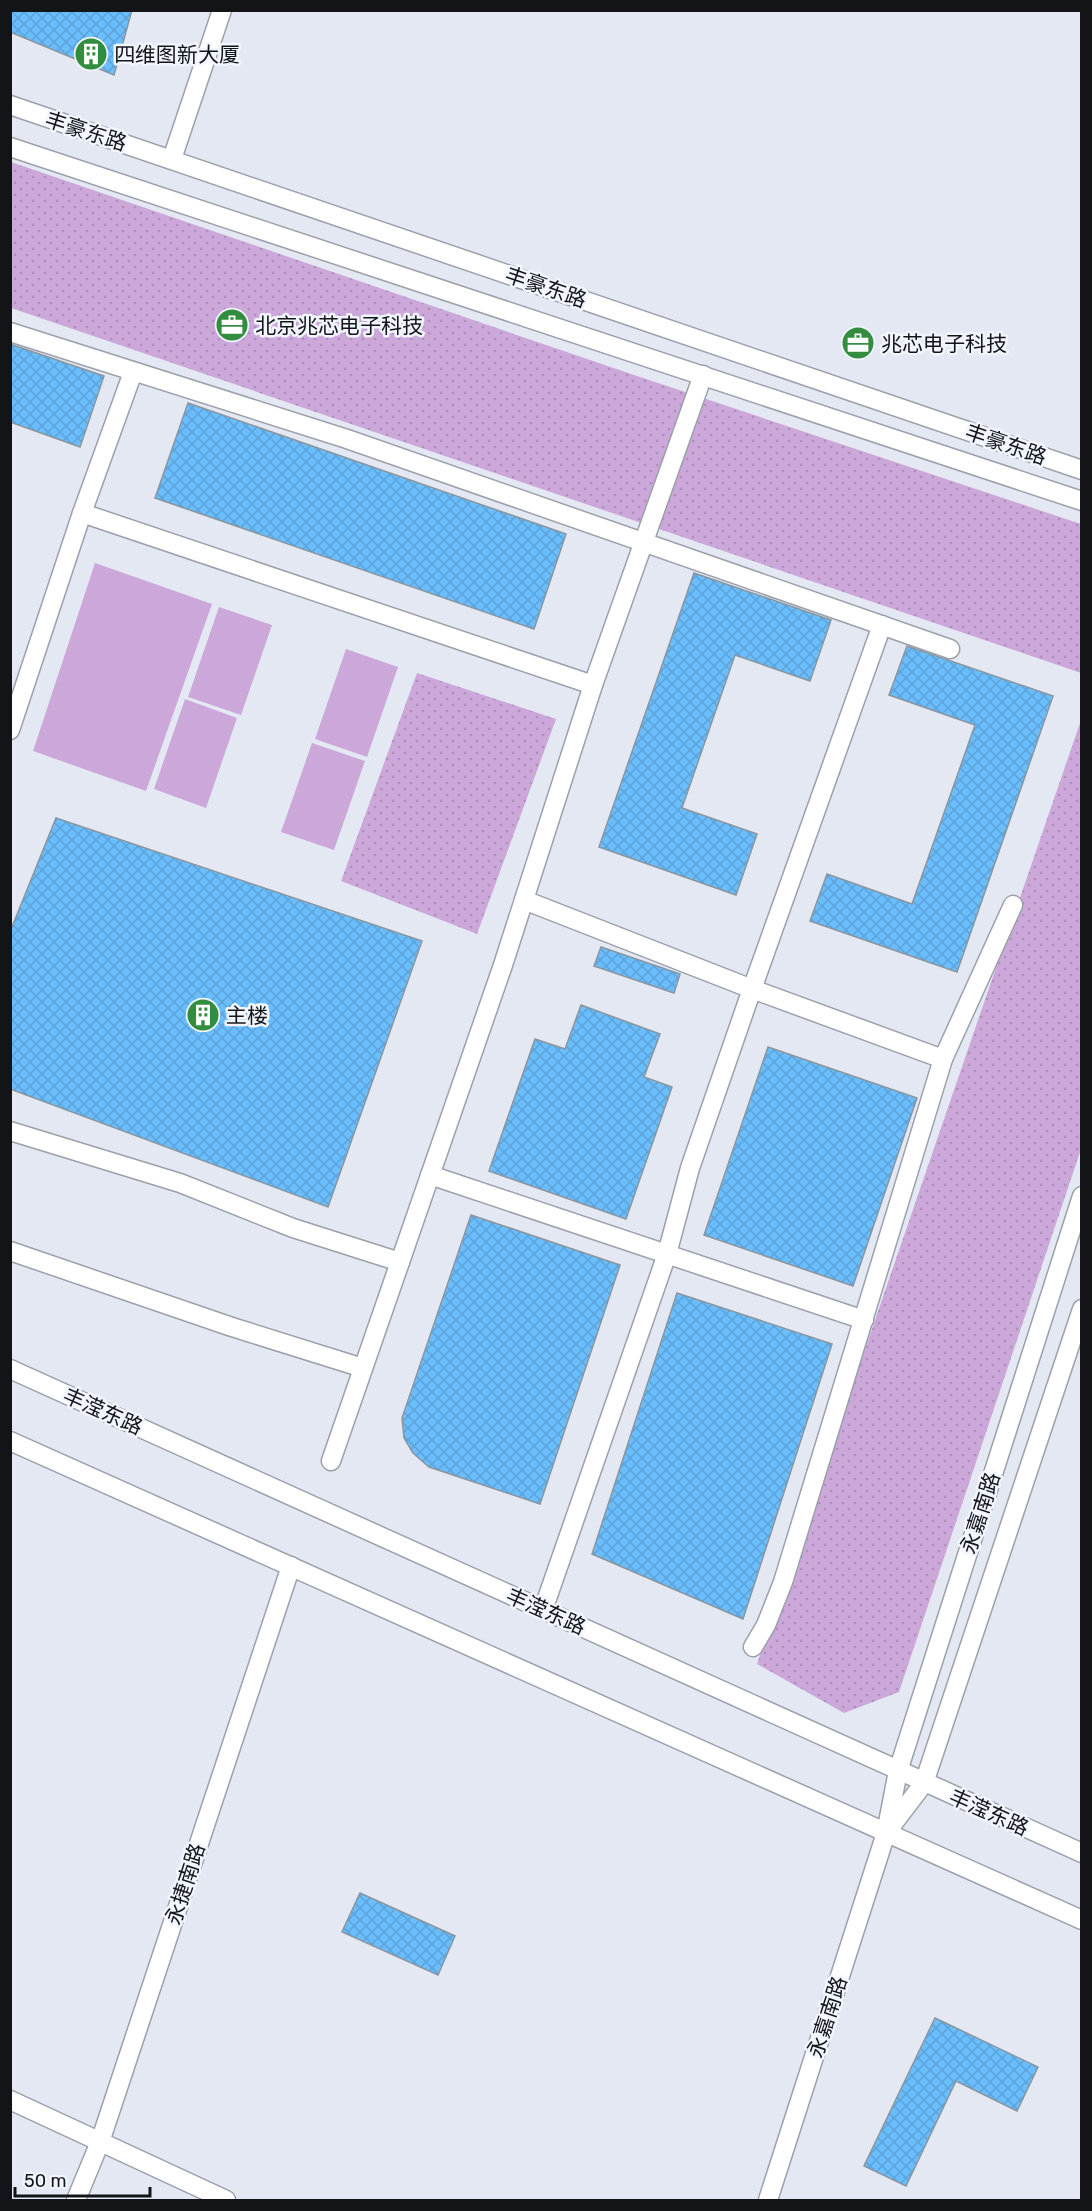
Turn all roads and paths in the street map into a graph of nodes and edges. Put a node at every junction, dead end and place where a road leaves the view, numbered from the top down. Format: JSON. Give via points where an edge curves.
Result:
{"nodes":[{"id":1,"x":222,"y":10,"type":"edge"},
{"id":2,"x":10,"y":105,"type":"edge"},
{"id":3,"x":10,"y":147,"type":"edge"},
{"id":4,"x":172,"y":159,"type":"junction"},
{"id":5,"x":10,"y":332,"type":"edge"},
{"id":6,"x":133,"y":372,"type":"junction"},
{"id":7,"x":703,"y":375,"type":"junction"},
{"id":8,"x":1082,"y":470,"type":"edge"},
{"id":9,"x":1082,"y":501,"type":"edge"},
{"id":10,"x":82,"y":513,"type":"junction"},
{"id":11,"x":644,"y":542,"type":"junction"},
{"id":12,"x":882,"y":624,"type":"junction"},
{"id":13,"x":950,"y":649,"type":"dead end"},
{"id":14,"x":593,"y":686,"type":"junction"},
{"id":15,"x":13,"y":712,"type":"edge"},
{"id":16,"x":10,"y":730,"type":"edge"},
{"id":17,"x":524,"y":900,"type":"junction"},
{"id":18,"x":1013,"y":905,"type":"dead end"},
{"id":19,"x":752,"y":989,"type":"junction"},
{"id":20,"x":944,"y":1059,"type":"junction"},
{"id":21,"x":10,"y":1131,"type":"edge"},
{"id":22,"x":430,"y":1175,"type":"junction"},
{"id":23,"x":1082,"y":1196,"type":"edge"},
{"id":24,"x":10,"y":1251,"type":"edge"},
{"id":25,"x":667,"y":1254,"type":"junction"},
{"id":26,"x":400,"y":1262,"type":"junction"},
{"id":27,"x":1082,"y":1309,"type":"edge"},
{"id":28,"x":864,"y":1320,"type":"junction"},
{"id":29,"x":1078,"y":1334,"type":"edge"},
{"id":30,"x":363,"y":1368,"type":"junction"},
{"id":31,"x":10,"y":1369,"type":"edge"},
{"id":32,"x":10,"y":1441,"type":"edge"},
{"id":33,"x":331,"y":1461,"type":"dead end"},
{"id":34,"x":291,"y":1566,"type":"junction"},
{"id":35,"x":543,"y":1610,"type":"junction"},
{"id":36,"x":753,"y":1647,"type":"dead end"},
{"id":37,"x":898,"y":1771,"type":"junction"},
{"id":38,"x":924,"y":1783,"type":"junction"},
{"id":39,"x":886,"y":1833,"type":"junction"},
{"id":40,"x":1082,"y":1853,"type":"edge"},
{"id":41,"x":1082,"y":1920,"type":"edge"},
{"id":42,"x":10,"y":2100,"type":"edge"},
{"id":43,"x":100,"y":2142,"type":"junction"},
{"id":44,"x":76,"y":2200,"type":"edge"},
{"id":45,"x":226,"y":2200,"type":"edge"},
{"id":46,"x":768,"y":2200,"type":"edge"}],
"edges":[{"from":1,"to":4,"type":"street"},
{"from":2,"to":4,"type":"street","name":"丰豪东路"},
{"from":3,"to":7,"type":"street","name":"丰豪东路"},
{"from":4,"to":8,"type":"street","name":"丰豪东路"},
{"from":5,"to":6,"type":"street"},
{"from":6,"to":10,"type":"street"},
{"from":6,"to":11,"type":"street"},
{"from":7,"to":9,"type":"street","name":"丰豪东路"},
{"from":7,"to":11,"type":"street"},
{"from":10,"to":14,"type":"street"},
{"from":10,"to":15,"type":"street"},
{"from":11,"to":12,"type":"street"},
{"from":11,"to":14,"type":"street"},
{"from":12,"to":13,"type":"street"},
{"from":12,"to":19,"type":"street"},
{"from":14,"to":17,"type":"street"},
{"from":15,"to":16,"type":"street"},
{"from":17,"to":19,"type":"street"},
{"from":17,"to":22,"type":"street"},
{"from":18,"to":20,"type":"street"},
{"from":19,"to":20,"type":"street"},
{"from":19,"to":25,"type":"street","via":[[690,1168]]},
{"from":20,"to":28,"type":"street"},
{"from":21,"to":26,"type":"street","via":[[180,1183],[292,1228]]},
{"from":22,"to":25,"type":"street"},
{"from":22,"to":26,"type":"street"},
{"from":23,"to":37,"type":"street","name":"永嘉南路"},
{"from":24,"to":30,"type":"street"},
{"from":25,"to":28,"type":"street"},
{"from":25,"to":35,"type":"street"},
{"from":26,"to":30,"type":"street"},
{"from":27,"to":29,"type":"street","name":"永嘉南路"},
{"from":28,"to":36,"type":"street","via":[[783,1582],[766,1626]]},
{"from":29,"to":38,"type":"street","name":"永嘉南路"},
{"from":30,"to":33,"type":"street"},
{"from":31,"to":35,"type":"street","name":"丰滢东路"},
{"from":32,"to":34,"type":"street"},
{"from":34,"to":39,"type":"street"},
{"from":34,"to":43,"type":"street","name":"永捷南路"},
{"from":35,"to":37,"type":"street","name":"丰滢东路"},
{"from":37,"to":38,"type":"street","name":"丰滢东路"},
{"from":37,"to":39,"type":"street","name":"永嘉南路"},
{"from":38,"to":39,"type":"street","name":"永嘉南路"},
{"from":38,"to":40,"type":"street","name":"丰滢东路"},
{"from":39,"to":41,"type":"street"},
{"from":39,"to":46,"type":"street","name":"永嘉南路"},
{"from":42,"to":43,"type":"street"},
{"from":43,"to":44,"type":"street","name":"永捷南路"},
{"from":43,"to":45,"type":"street"}]}
